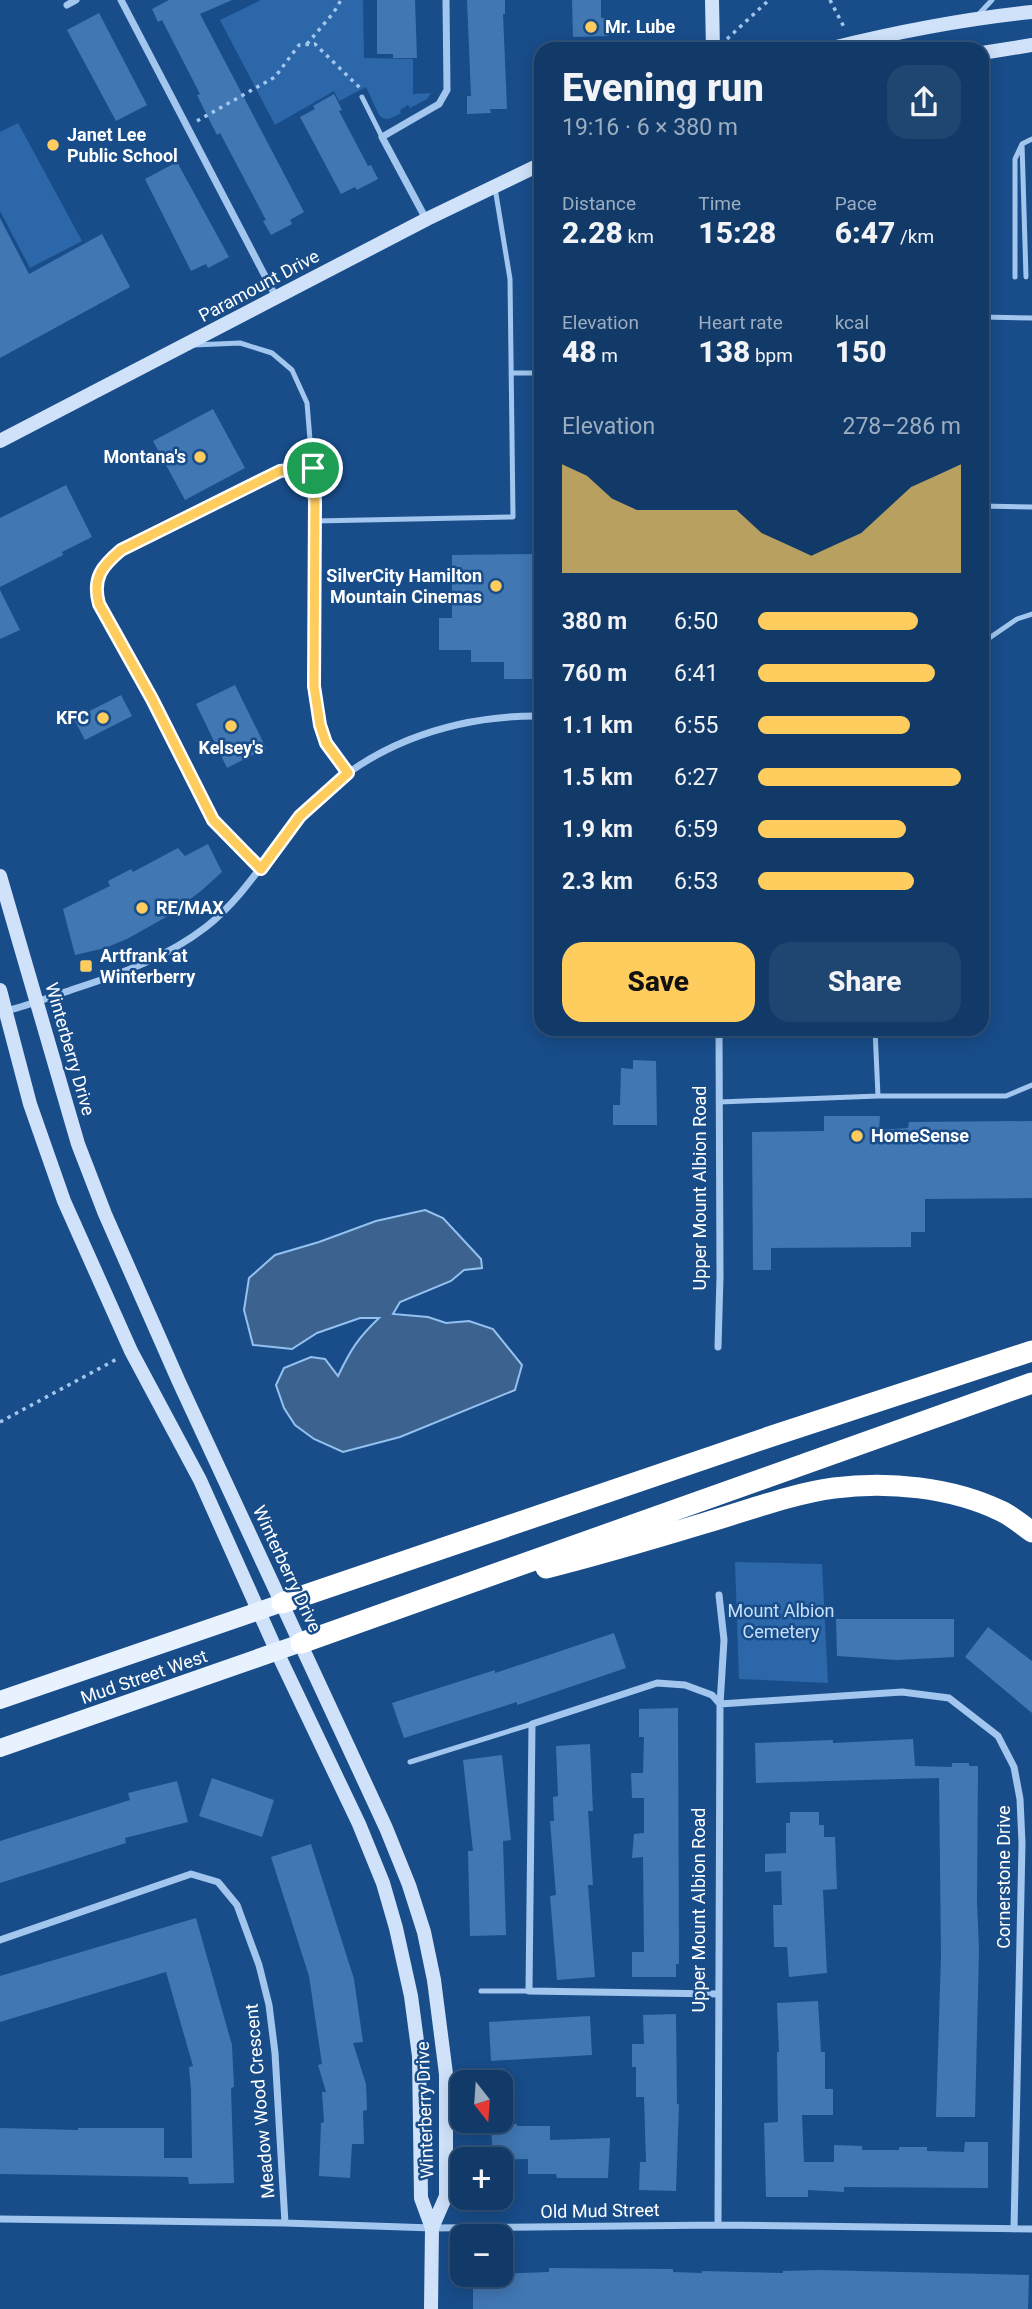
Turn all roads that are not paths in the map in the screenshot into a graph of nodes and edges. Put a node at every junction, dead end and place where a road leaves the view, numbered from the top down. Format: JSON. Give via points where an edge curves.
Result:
{"nodes":[{"id":1,"x":76,"y":0,"type":"edge"},
{"id":2,"x":121,"y":0,"type":"edge"},
{"id":3,"x":446,"y":0,"type":"edge"},
{"id":4,"x":712,"y":0,"type":"edge"},
{"id":5,"x":992,"y":0,"type":"edge"},
{"id":6,"x":66,"y":5,"type":"dead end"},
{"id":7,"x":1032,"y":12,"type":"edge"},
{"id":8,"x":974,"y":18,"type":"junction"},
{"id":9,"x":713,"y":42,"type":"edge"},
{"id":10,"x":858,"y":42,"type":"edge"},
{"id":11,"x":1032,"y":46,"type":"edge"},
{"id":12,"x":989,"y":52,"type":"edge"},
{"id":13,"x":362,"y":97,"type":"road end"},
{"id":14,"x":382,"y":137,"type":"junction"},
{"id":15,"x":1032,"y":138,"type":"edge"},
{"id":16,"x":1022,"y":144,"type":"junction"},
{"id":17,"x":534,"y":165,"type":"edge"},
{"id":18,"x":494,"y":185,"type":"junction"},
{"id":19,"x":427,"y":219,"type":"junction"},
{"id":20,"x":1015,"y":277,"type":"dead end"},
{"id":21,"x":1026,"y":277,"type":"dead end"},
{"id":22,"x":276,"y":299,"type":"junction"},
{"id":23,"x":989,"y":317,"type":"edge"},
{"id":24,"x":1032,"y":318,"type":"edge"},
{"id":25,"x":185,"y":346,"type":"junction"},
{"id":26,"x":511,"y":373,"type":"junction"},
{"id":27,"x":534,"y":373,"type":"edge"},
{"id":28,"x":0,"y":441,"type":"edge"},
{"id":29,"x":313,"y":468,"type":"junction"},
{"id":30,"x":989,"y":506,"type":"edge"},
{"id":31,"x":1032,"y":507,"type":"edge"},
{"id":32,"x":315,"y":521,"type":"junction"},
{"id":33,"x":1032,"y":614,"type":"edge"},
{"id":34,"x":989,"y":638,"type":"edge"},
{"id":35,"x":534,"y":716,"type":"edge"},
{"id":36,"x":348,"y":773,"type":"junction"},
{"id":37,"x":261,"y":869,"type":"junction"},
{"id":38,"x":0,"y":876,"type":"edge"},
{"id":39,"x":0,"y":990,"type":"edge"},
{"id":40,"x":36,"y":1003,"type":"junction"},
{"id":41,"x":6,"y":1011,"type":"junction"},
{"id":42,"x":719,"y":1036,"type":"edge"},
{"id":43,"x":875,"y":1036,"type":"edge"},
{"id":44,"x":1032,"y":1085,"type":"edge"},
{"id":45,"x":878,"y":1096,"type":"junction"},
{"id":46,"x":719,"y":1102,"type":"junction"},
{"id":47,"x":718,"y":1347,"type":"dead end"},
{"id":48,"x":1032,"y":1351,"type":"edge"},
{"id":49,"x":1032,"y":1383,"type":"edge"},
{"id":50,"x":1032,"y":1532,"type":"edge"},
{"id":51,"x":438,"y":1594,"type":"junction"},
{"id":52,"x":719,"y":1595,"type":"dead end"},
{"id":53,"x":282,"y":1603,"type":"junction"},
{"id":54,"x":259,"y":1612,"type":"junction"},
{"id":55,"x":301,"y":1643,"type":"junction"},
{"id":56,"x":277,"y":1652,"type":"junction"},
{"id":57,"x":0,"y":1700,"type":"edge"},
{"id":58,"x":720,"y":1704,"type":"junction"},
{"id":59,"x":531,"y":1724,"type":"junction"},
{"id":60,"x":0,"y":1748,"type":"edge"},
{"id":61,"x":410,"y":1762,"type":"dead end"},
{"id":62,"x":1022,"y":1843,"type":"junction"},
{"id":63,"x":1032,"y":1844,"type":"edge"},
{"id":64,"x":0,"y":1940,"type":"edge"},
{"id":65,"x":481,"y":1991,"type":"dead end"},
{"id":66,"x":529,"y":1991,"type":"junction"},
{"id":67,"x":718,"y":1994,"type":"junction"},
{"id":68,"x":0,"y":2219,"type":"edge"},
{"id":69,"x":285,"y":2223,"type":"junction"},
{"id":70,"x":718,"y":2225,"type":"junction"},
{"id":71,"x":432,"y":2228,"type":"junction"},
{"id":72,"x":1014,"y":2229,"type":"junction"},
{"id":73,"x":1032,"y":2229,"type":"edge"},
{"id":74,"x":431,"y":2309,"type":"edge"}],
"edges":[{"from":1,"to":6,"type":"street"},
{"from":2,"to":22,"type":"street"},
{"from":3,"to":14,"type":"street","via":[[447,90],[439,104]]},
{"from":4,"to":9,"type":"street"},
{"from":5,"to":8,"type":"lane"},
{"from":7,"to":8,"type":"street"},
{"from":8,"to":10,"type":"street"},
{"from":11,"to":12,"type":"street"},
{"from":13,"to":14,"type":"lane"},
{"from":14,"to":19,"type":"street"},
{"from":15,"to":16,"type":"lane"},
{"from":16,"to":20,"type":"lane","via":[[1015,159]]},
{"from":16,"to":21,"type":"lane"},
{"from":17,"to":18,"type":"street","name":"Paramount Drive"},
{"from":18,"to":19,"type":"street","name":"Paramount Drive"},
{"from":18,"to":26,"type":"lane","via":[[507,258]]},
{"from":19,"to":22,"type":"street","name":"Paramount Drive"},
{"from":22,"to":25,"type":"street","name":"Paramount Drive"},
{"from":23,"to":24,"type":"lane"},
{"from":25,"to":28,"type":"street","name":"Paramount Drive"},
{"from":25,"to":29,"type":"lane","via":[[240,343],[284,361],[307,403]]},
{"from":26,"to":27,"type":"lane"},
{"from":26,"to":32,"type":"lane","via":[[513,517]]},
{"from":29,"to":32,"type":"lane"},
{"from":29,"to":37,"type":"lane","via":[[280,471],[121,550],[100,572],[95,589],[213,820]]},
{"from":30,"to":31,"type":"lane"},
{"from":32,"to":36,"type":"lane","via":[[314,686],[326,743]]},
{"from":33,"to":34,"type":"lane"},
{"from":35,"to":36,"type":"street","via":[[477,719],[433,730],[391,747]]},
{"from":36,"to":37,"type":"street","via":[[300,816]]},
{"from":37,"to":40,"type":"street","via":[[221,914],[173,949],[138,967]]},
{"from":38,"to":40,"type":"street","name":"Winterberry Drive"},
{"from":39,"to":41,"type":"street","name":"Winterberry Drive"},
{"from":40,"to":41,"type":"street"},
{"from":40,"to":53,"type":"street","name":"Winterberry Drive","via":[[78,1144],[105,1214]]},
{"from":41,"to":54,"type":"street","name":"Winterberry Drive","via":[[30,1104],[64,1201],[131,1352],[200,1480]]},
{"from":42,"to":46,"type":"street","name":"Upper Mount Albion Road"},
{"from":43,"to":45,"type":"lane"},
{"from":44,"to":45,"type":"lane","via":[[1006,1096]]},
{"from":45,"to":46,"type":"lane"},
{"from":46,"to":47,"type":"street","name":"Upper Mount Albion Road"},
{"from":48,"to":53,"type":"highway"},
{"from":49,"to":51,"type":"highway"},
{"from":50,"to":51,"type":"highway","via":[[1003,1512],[964,1497],[885,1486],[834,1488],[607,1553]]},
{"from":51,"to":55,"type":"highway"},
{"from":52,"to":58,"type":"street","name":"Upper Mount Albion Road","via":[[723,1640]]},
{"from":53,"to":54,"type":"main road","name":"Mud Street West"},
{"from":53,"to":55,"type":"street","name":"Winterberry Drive"},
{"from":54,"to":56,"type":"street","name":"Winterberry Drive"},
{"from":54,"to":57,"type":"main road","name":"Mud Street West"},
{"from":55,"to":56,"type":"main road","name":"Mud Street West"},
{"from":55,"to":71,"type":"street","name":"Winterberry Drive","via":[[386,1828],[424,1932],[446,2074],[446,2196]]},
{"from":56,"to":60,"type":"main road","name":"Mud Street West"},
{"from":56,"to":71,"type":"street","name":"Winterberry Drive","via":[[359,1824],[397,1928],[419,2056],[421,2197]]},
{"from":58,"to":59,"type":"street","via":[[712,1695],[685,1685],[657,1683]]},
{"from":58,"to":62,"type":"street","name":"Cornerstone Drive","via":[[902,1692],[949,1698],[998,1736],[1014,1767]]},
{"from":58,"to":67,"type":"street","name":"Upper Mount Albion Road"},
{"from":59,"to":61,"type":"lane"},
{"from":59,"to":66,"type":"street"},
{"from":62,"to":63,"type":"street"},
{"from":62,"to":72,"type":"street","name":"Cornerstone Drive"},
{"from":64,"to":69,"type":"street","name":"Meadow Wood Crescent","via":[[191,1874],[218,1882],[237,1905],[270,2005]]},
{"from":65,"to":66,"type":"lane"},
{"from":66,"to":67,"type":"street"},
{"from":67,"to":70,"type":"street","name":"Upper Mount Albion Road"},
{"from":68,"to":69,"type":"street","name":"Old Mud Street"},
{"from":69,"to":71,"type":"street","name":"Old Mud Street"},
{"from":70,"to":71,"type":"street","name":"Old Mud Street"},
{"from":70,"to":72,"type":"street","name":"Old Mud Street"},
{"from":71,"to":74,"type":"street"},
{"from":72,"to":73,"type":"street","name":"Old Mud Street"}]}
